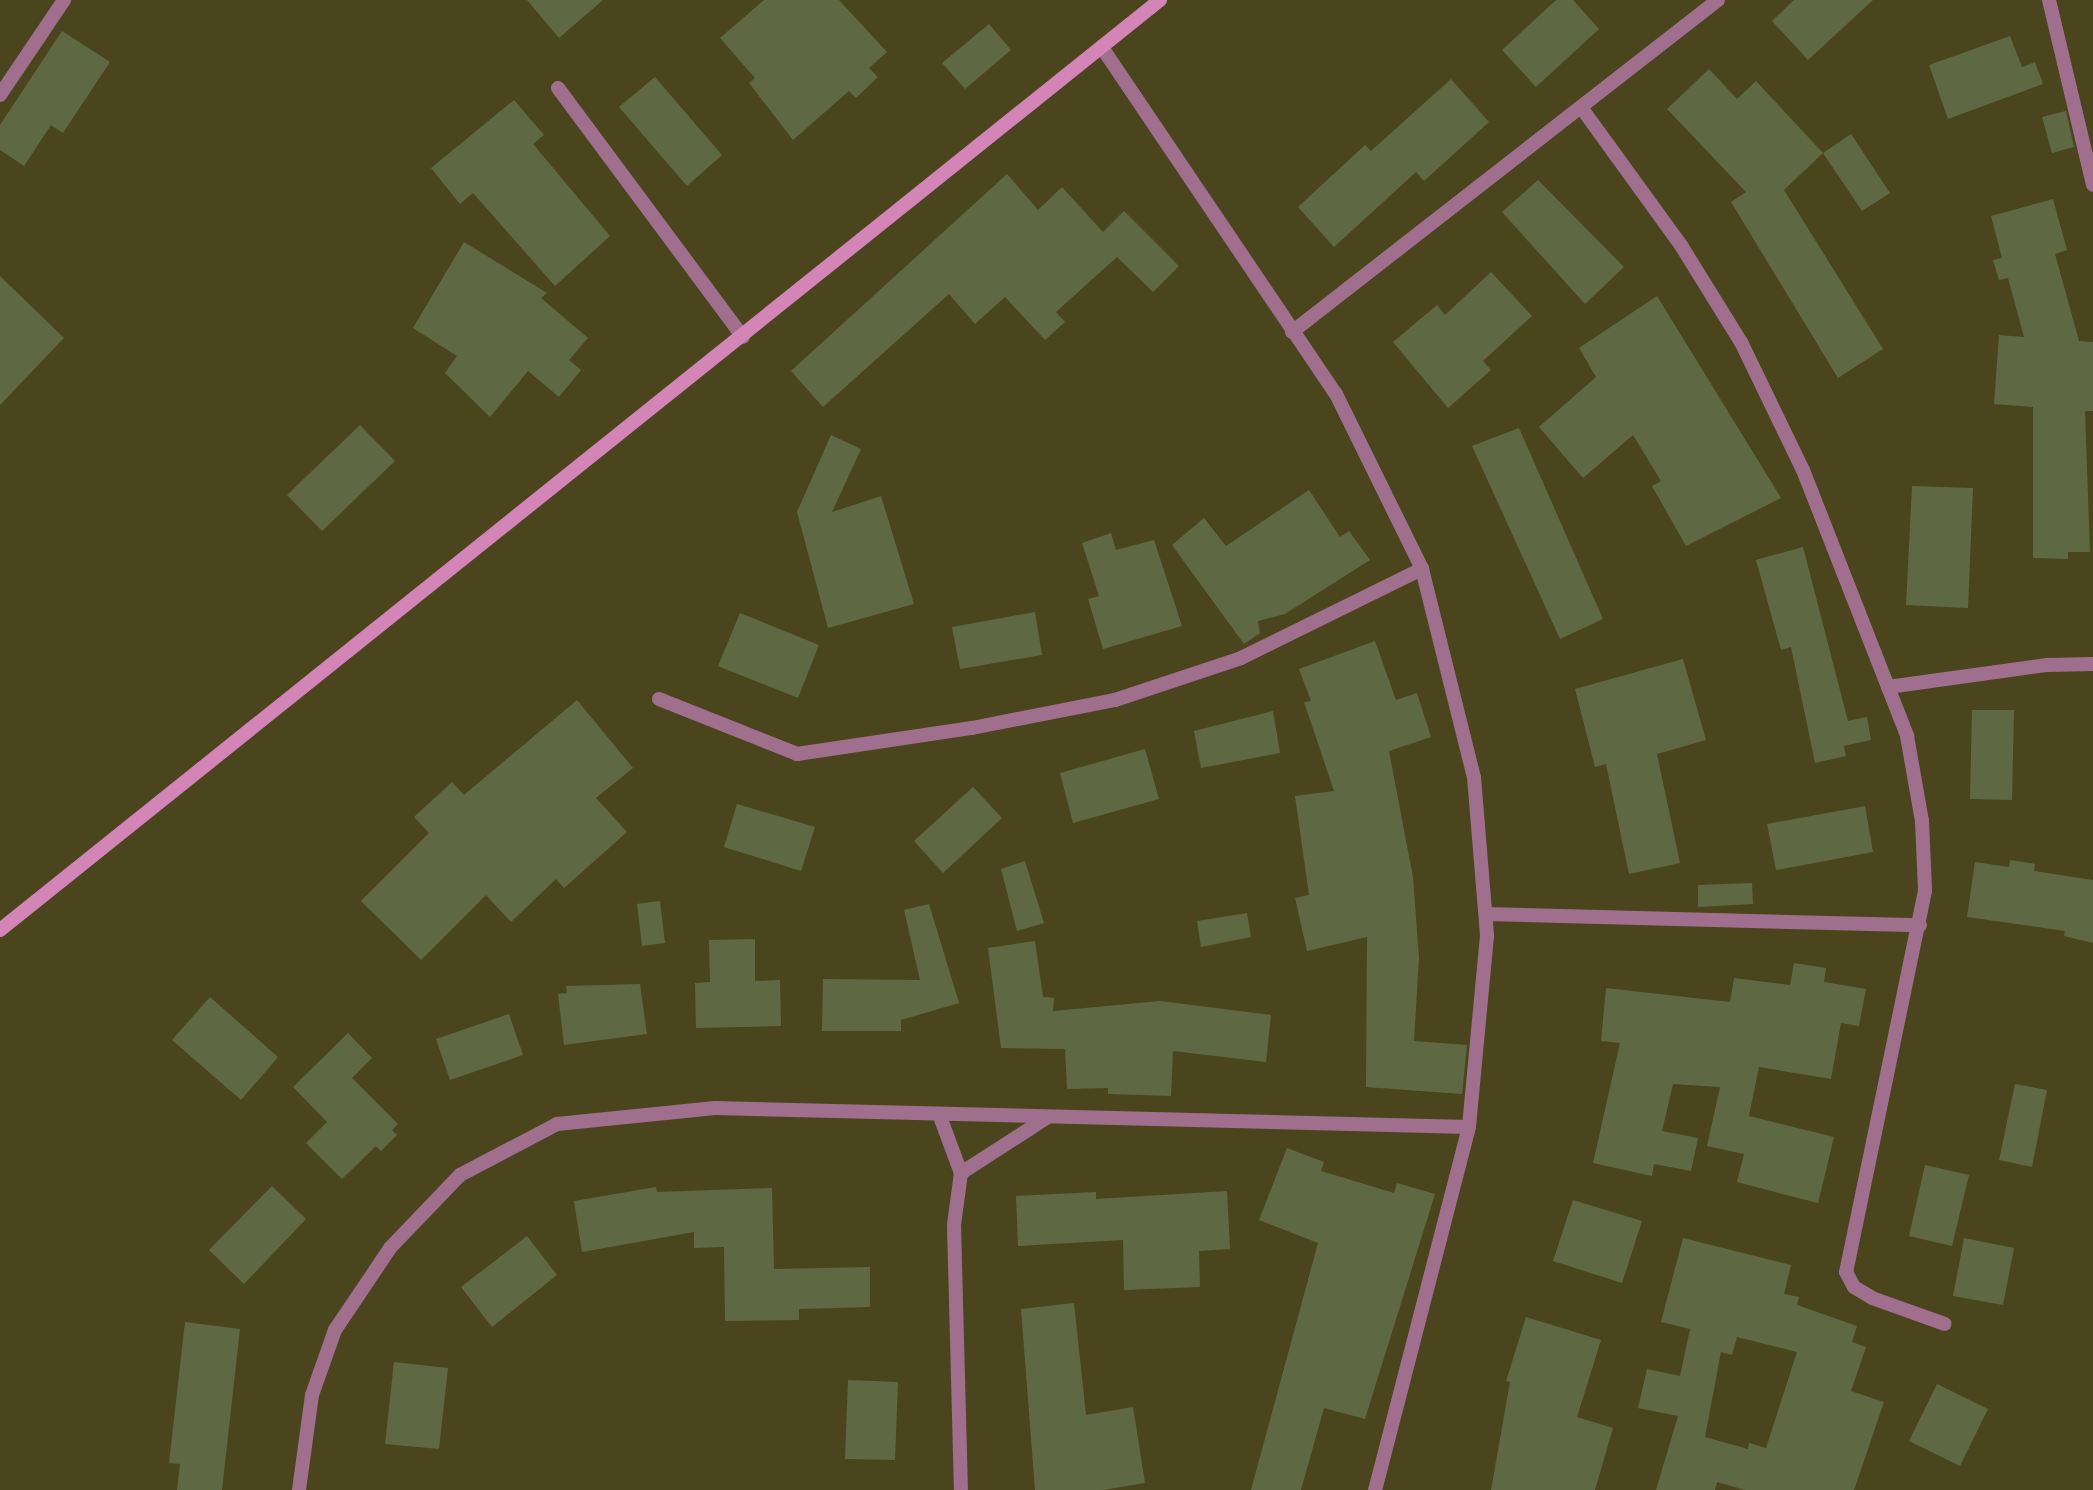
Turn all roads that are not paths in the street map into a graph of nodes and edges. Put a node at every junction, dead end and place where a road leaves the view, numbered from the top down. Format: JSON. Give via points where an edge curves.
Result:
{"nodes":[{"id":1,"x":64,"y":0,"type":"edge"},
{"id":2,"x":1160,"y":0,"type":"edge"},
{"id":3,"x":1718,"y":0,"type":"edge"},
{"id":4,"x":2049,"y":0,"type":"edge"},
{"id":5,"x":1103,"y":49,"type":"junction"},
{"id":6,"x":558,"y":88,"type":"dead end"},
{"id":7,"x":0,"y":95,"type":"edge"},
{"id":8,"x":1583,"y":110,"type":"junction"},
{"id":9,"x":2093,"y":185,"type":"edge"},
{"id":10,"x":1292,"y":332,"type":"junction"},
{"id":11,"x":743,"y":337,"type":"junction"},
{"id":12,"x":1422,"y":569,"type":"junction"},
{"id":13,"x":2093,"y":664,"type":"edge"},
{"id":14,"x":1888,"y":687,"type":"junction"},
{"id":15,"x":659,"y":699,"type":"dead end"},
{"id":16,"x":1486,"y":914,"type":"junction"},
{"id":17,"x":1920,"y":925,"type":"junction"},
{"id":18,"x":0,"y":930,"type":"edge"},
{"id":19,"x":939,"y":1114,"type":"junction"},
{"id":20,"x":1048,"y":1117,"type":"junction"},
{"id":21,"x":1469,"y":1127,"type":"junction"},
{"id":22,"x":961,"y":1173,"type":"junction"},
{"id":23,"x":1945,"y":1324,"type":"dead end"},
{"id":24,"x":299,"y":1490,"type":"edge"},
{"id":25,"x":961,"y":1490,"type":"edge"},
{"id":26,"x":1375,"y":1490,"type":"edge"}],
"edges":[{"from":1,"to":7,"type":"street"},
{"from":2,"to":5,"type":"main road"},
{"from":3,"to":8,"type":"street"},
{"from":4,"to":9,"type":"street"},
{"from":5,"to":10,"type":"street"},
{"from":5,"to":11,"type":"main road"},
{"from":6,"to":11,"type":"street"},
{"from":8,"to":10,"type":"street"},
{"from":8,"to":14,"type":"street","via":[[1682,247],[1741,342],[1803,470]]},
{"from":10,"to":12,"type":"street","via":[[1336,394]]},
{"from":11,"to":18,"type":"main road"},
{"from":12,"to":15,"type":"street","via":[[1241,658],[1115,700],[972,728],[797,754]]},
{"from":12,"to":16,"type":"street","via":[[1474,776]]},
{"from":13,"to":14,"type":"street","via":[[2047,665]]},
{"from":14,"to":17,"type":"street","via":[[1908,736],[1922,821],[1925,891]]},
{"from":16,"to":17,"type":"street"},
{"from":16,"to":21,"type":"street"},
{"from":17,"to":23,"type":"street","via":[[1846,1272],[1854,1287],[1872,1298]]},
{"from":19,"to":20,"type":"street"},
{"from":19,"to":22,"type":"street"},
{"from":19,"to":24,"type":"street","via":[[715,1108],[557,1124],[460,1175],[390,1248],[335,1330],[312,1395]]},
{"from":20,"to":21,"type":"street"},
{"from":20,"to":22,"type":"street"},
{"from":21,"to":26,"type":"street"},
{"from":22,"to":25,"type":"street","via":[[954,1225]]}]}
